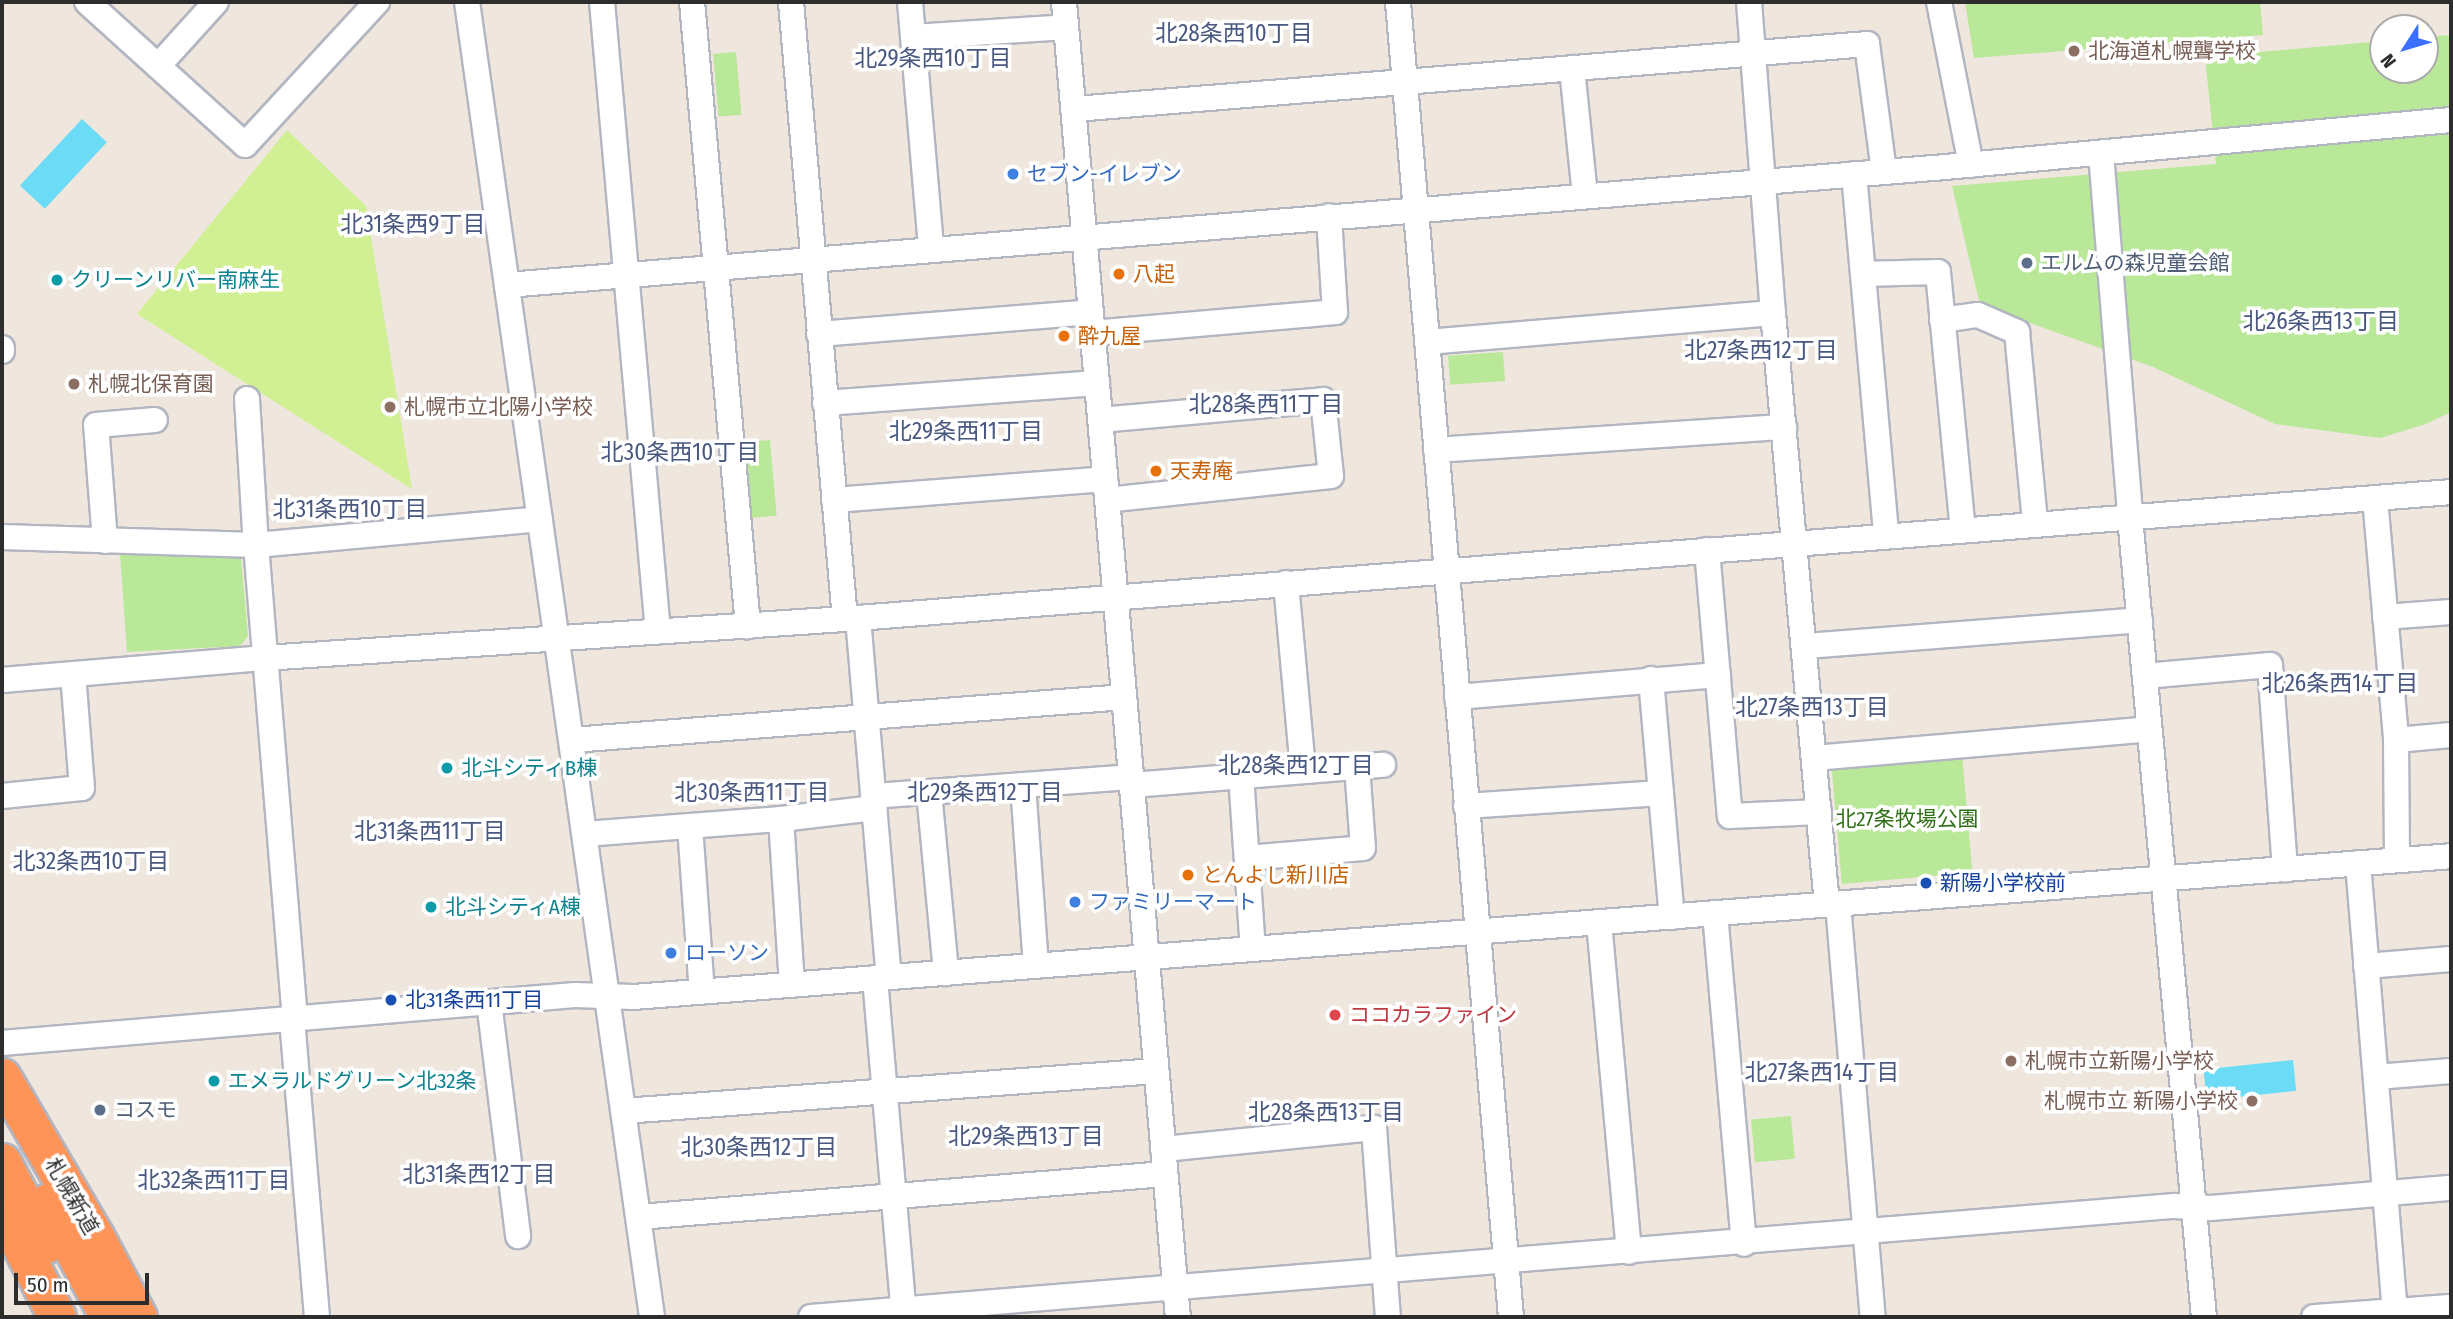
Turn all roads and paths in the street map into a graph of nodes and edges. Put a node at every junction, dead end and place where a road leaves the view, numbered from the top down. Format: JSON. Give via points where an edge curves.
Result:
{"nodes":[{"id":1,"x":87,"y":2,"type":"edge"},
{"id":2,"x":216,"y":2,"type":"edge"},
{"id":3,"x":377,"y":2,"type":"edge"},
{"id":4,"x":467,"y":2,"type":"edge"},
{"id":5,"x":602,"y":2,"type":"edge"},
{"id":6,"x":692,"y":2,"type":"edge"},
{"id":7,"x":791,"y":2,"type":"edge"},
{"id":8,"x":911,"y":2,"type":"edge"},
{"id":9,"x":1064,"y":2,"type":"edge"},
{"id":10,"x":1398,"y":2,"type":"edge"},
{"id":11,"x":1749,"y":2,"type":"edge"},
{"id":12,"x":1939,"y":2,"type":"edge"},
{"id":13,"x":1066,"y":27,"type":"junction"},
{"id":14,"x":913,"y":37,"type":"junction"},
{"id":15,"x":1752,"y":55,"type":"junction"},
{"id":16,"x":158,"y":66,"type":"junction"},
{"id":17,"x":1572,"y":68,"type":"junction"},
{"id":18,"x":1404,"y":80,"type":"junction"},
{"id":19,"x":1075,"y":109,"type":"junction"},
{"id":20,"x":2451,"y":120,"type":"edge"},
{"id":21,"x":2101,"y":153,"type":"junction"},
{"id":22,"x":1970,"y":165,"type":"junction"},
{"id":23,"x":1884,"y":172,"type":"junction"},
{"id":24,"x":1854,"y":174,"type":"junction"},
{"id":25,"x":1764,"y":181,"type":"junction"},
{"id":26,"x":1585,"y":195,"type":"junction"},
{"id":27,"x":1415,"y":209,"type":"junction"},
{"id":28,"x":1329,"y":216,"type":"junction"},
{"id":29,"x":1084,"y":235,"type":"junction"},
{"id":30,"x":931,"y":248,"type":"junction"},
{"id":31,"x":813,"y":258,"type":"junction"},
{"id":32,"x":717,"y":266,"type":"junction"},
{"id":33,"x":629,"y":274,"type":"junction"},
{"id":34,"x":1863,"y":274,"type":"junction"},
{"id":35,"x":507,"y":285,"type":"junction"},
{"id":36,"x":1773,"y":313,"type":"junction"},
{"id":37,"x":1942,"y":320,"type":"junction"},
{"id":38,"x":1091,"y":323,"type":"junction"},
{"id":39,"x":819,"y":334,"type":"junction"},
{"id":40,"x":1427,"y":342,"type":"junction"},
{"id":41,"x":1097,"y":383,"type":"junction"},
{"id":42,"x":247,"y":399,"type":"dead end"},
{"id":43,"x":825,"y":403,"type":"junction"},
{"id":44,"x":155,"y":420,"type":"dead end"},
{"id":45,"x":1100,"y":420,"type":"junction"},
{"id":46,"x":1784,"y":427,"type":"junction"},
{"id":47,"x":1436,"y":450,"type":"junction"},
{"id":48,"x":1106,"y":489,"type":"junction"},
{"id":49,"x":2451,"y":492,"type":"edge"},
{"id":50,"x":2375,"y":498,"type":"junction"},
{"id":51,"x":834,"y":500,"type":"junction"},
{"id":52,"x":2130,"y":517,"type":"junction"},
{"id":53,"x":540,"y":519,"type":"junction"},
{"id":54,"x":2035,"y":524,"type":"junction"},
{"id":55,"x":1963,"y":530,"type":"junction"},
{"id":56,"x":1886,"y":536,"type":"junction"},
{"id":57,"x":2,"y":537,"type":"edge"},
{"id":58,"x":105,"y":541,"type":"junction"},
{"id":59,"x":1797,"y":543,"type":"junction"},
{"id":60,"x":256,"y":545,"type":"junction"},
{"id":61,"x":1707,"y":550,"type":"junction"},
{"id":62,"x":1447,"y":571,"type":"junction"},
{"id":63,"x":1286,"y":583,"type":"junction"},
{"id":64,"x":1116,"y":596,"type":"junction"},
{"id":65,"x":2451,"y":612,"type":"edge"},
{"id":66,"x":2385,"y":617,"type":"junction"},
{"id":67,"x":851,"y":619,"type":"junction"},
{"id":68,"x":2140,"y":620,"type":"junction"},
{"id":69,"x":748,"y":626,"type":"junction"},
{"id":70,"x":658,"y":632,"type":"junction"},
{"id":71,"x":557,"y":639,"type":"junction"},
{"id":72,"x":1805,"y":646,"type":"junction"},
{"id":73,"x":265,"y":658,"type":"junction"},
{"id":74,"x":73,"y":674,"type":"junction"},
{"id":75,"x":1718,"y":675,"type":"junction"},
{"id":76,"x":2145,"y":676,"type":"junction"},
{"id":77,"x":2,"y":680,"type":"edge"},
{"id":78,"x":1651,"y":680,"type":"junction"},
{"id":79,"x":1124,"y":697,"type":"junction"},
{"id":80,"x":1457,"y":697,"type":"junction"},
{"id":81,"x":866,"y":718,"type":"junction"},
{"id":82,"x":2149,"y":729,"type":"junction"},
{"id":83,"x":2451,"y":735,"type":"edge"},
{"id":84,"x":572,"y":740,"type":"junction"},
{"id":85,"x":2396,"y":740,"type":"junction"},
{"id":86,"x":1814,"y":758,"type":"junction"},
{"id":87,"x":1383,"y":765,"type":"dead end"},
{"id":88,"x":1357,"y":766,"type":"junction"},
{"id":89,"x":1303,"y":769,"type":"junction"},
{"id":90,"x":1241,"y":775,"type":"junction"},
{"id":91,"x":1131,"y":781,"type":"junction"},
{"id":92,"x":1023,"y":785,"type":"junction"},
{"id":93,"x":929,"y":792,"type":"junction"},
{"id":94,"x":1661,"y":793,"type":"junction"},
{"id":95,"x":2,"y":796,"type":"edge"},
{"id":96,"x":874,"y":802,"type":"junction"},
{"id":97,"x":1466,"y":806,"type":"junction"},
{"id":98,"x":1819,"y":812,"type":"junction"},
{"id":99,"x":782,"y":819,"type":"junction"},
{"id":100,"x":691,"y":826,"type":"junction"},
{"id":101,"x":585,"y":834,"type":"junction"},
{"id":102,"x":2451,"y":856,"type":"edge"},
{"id":103,"x":1247,"y":858,"type":"junction"},
{"id":104,"x":2397,"y":860,"type":"junction"},
{"id":105,"x":2358,"y":863,"type":"junction"},
{"id":106,"x":2285,"y":869,"type":"junction"},
{"id":107,"x":2163,"y":879,"type":"junction"},
{"id":108,"x":1833,"y":904,"type":"junction"},
{"id":109,"x":1716,"y":913,"type":"junction"},
{"id":110,"x":1672,"y":917,"type":"junction"},
{"id":111,"x":1599,"y":922,"type":"junction"},
{"id":112,"x":1477,"y":932,"type":"junction"},
{"id":113,"x":1253,"y":950,"type":"junction"},
{"id":114,"x":1146,"y":958,"type":"junction"},
{"id":115,"x":2451,"y":959,"type":"edge"},
{"id":116,"x":1036,"y":966,"type":"junction"},
{"id":117,"x":2366,"y":966,"type":"junction"},
{"id":118,"x":946,"y":973,"type":"junction"},
{"id":119,"x":882,"y":978,"type":"junction"},
{"id":120,"x":792,"y":985,"type":"junction"},
{"id":121,"x":702,"y":992,"type":"junction"},
{"id":122,"x":608,"y":996,"type":"junction"},
{"id":123,"x":489,"y":1002,"type":"junction"},
{"id":124,"x":293,"y":1019,"type":"junction"},
{"id":125,"x":2,"y":1044,"type":"edge"},
{"id":126,"x":1156,"y":1071,"type":"junction"},
{"id":127,"x":2451,"y":1071,"type":"edge"},
{"id":128,"x":2,"y":1077,"type":"edge"},
{"id":129,"x":2376,"y":1077,"type":"junction"},
{"id":130,"x":885,"y":1092,"type":"junction"},
{"id":131,"x":624,"y":1111,"type":"junction"},
{"id":132,"x":2,"y":1115,"type":"edge"},
{"id":133,"x":1163,"y":1149,"type":"junction"},
{"id":134,"x":2,"y":1162,"type":"edge"},
{"id":135,"x":1165,"y":1174,"type":"junction"},
{"id":136,"x":2451,"y":1188,"type":"edge"},
{"id":137,"x":893,"y":1194,"type":"junction"},
{"id":138,"x":2386,"y":1194,"type":"junction"},
{"id":139,"x":2,"y":1208,"type":"edge"},
{"id":140,"x":2194,"y":1208,"type":"junction"},
{"id":141,"x":639,"y":1217,"type":"junction"},
{"id":142,"x":1866,"y":1232,"type":"junction"},
{"id":143,"x":518,"y":1236,"type":"dead end"},
{"id":144,"x":1744,"y":1244,"type":"junction"},
{"id":145,"x":1629,"y":1252,"type":"junction"},
{"id":146,"x":1506,"y":1262,"type":"junction"},
{"id":147,"x":1385,"y":1272,"type":"junction"},
{"id":148,"x":1175,"y":1288,"type":"junction"},
{"id":149,"x":50,"y":1307,"type":"edge"},
{"id":150,"x":2451,"y":1307,"type":"edge"},
{"id":151,"x":904,"y":1314,"type":"edge"},
{"id":152,"x":2395,"y":1314,"type":"edge"},
{"id":153,"x":83,"y":1317,"type":"edge"},
{"id":154,"x":109,"y":1317,"type":"edge"},
{"id":155,"x":138,"y":1317,"type":"edge"},
{"id":156,"x":317,"y":1317,"type":"edge"},
{"id":157,"x":652,"y":1317,"type":"edge"},
{"id":158,"x":811,"y":1317,"type":"edge"},
{"id":159,"x":1178,"y":1317,"type":"edge"},
{"id":160,"x":1388,"y":1317,"type":"edge"},
{"id":161,"x":1511,"y":1317,"type":"edge"},
{"id":162,"x":1873,"y":1317,"type":"edge"},
{"id":163,"x":2204,"y":1317,"type":"edge"},
{"id":164,"x":2314,"y":1317,"type":"edge"}],
"edges":[{"from":1,"to":16,"type":"street"},
{"from":2,"to":16,"type":"street"},
{"from":3,"to":16,"type":"street","via":[[245,145]]},
{"from":4,"to":35,"type":"street"},
{"from":5,"to":33,"type":"street"},
{"from":6,"to":32,"type":"street"},
{"from":7,"to":31,"type":"street"},
{"from":8,"to":14,"type":"street"},
{"from":9,"to":13,"type":"street"},
{"from":10,"to":18,"type":"street"},
{"from":11,"to":15,"type":"street"},
{"from":12,"to":22,"type":"street"},
{"from":13,"to":14,"type":"street"},
{"from":13,"to":19,"type":"street"},
{"from":14,"to":30,"type":"street"},
{"from":15,"to":17,"type":"street"},
{"from":15,"to":23,"type":"street","via":[[1867,44]]},
{"from":15,"to":25,"type":"street"},
{"from":17,"to":18,"type":"street"},
{"from":17,"to":26,"type":"street"},
{"from":18,"to":19,"type":"street"},
{"from":18,"to":27,"type":"street"},
{"from":19,"to":29,"type":"street"},
{"from":20,"to":21,"type":"street"},
{"from":21,"to":22,"type":"street"},
{"from":21,"to":52,"type":"street"},
{"from":22,"to":23,"type":"street"},
{"from":23,"to":24,"type":"street"},
{"from":24,"to":25,"type":"street"},
{"from":24,"to":34,"type":"street"},
{"from":25,"to":26,"type":"street"},
{"from":25,"to":36,"type":"street"},
{"from":26,"to":27,"type":"street"},
{"from":27,"to":28,"type":"street"},
{"from":27,"to":40,"type":"street"},
{"from":28,"to":29,"type":"street"},
{"from":28,"to":38,"type":"street","via":[[1335,312]]},
{"from":29,"to":30,"type":"street"},
{"from":29,"to":38,"type":"street"},
{"from":30,"to":31,"type":"street"},
{"from":31,"to":32,"type":"street"},
{"from":31,"to":39,"type":"street"},
{"from":32,"to":33,"type":"street"},
{"from":32,"to":69,"type":"street"},
{"from":33,"to":35,"type":"street"},
{"from":33,"to":70,"type":"street"},
{"from":34,"to":37,"type":"street","via":[[1938,272]]},
{"from":34,"to":56,"type":"street"},
{"from":35,"to":53,"type":"street"},
{"from":36,"to":40,"type":"street"},
{"from":36,"to":46,"type":"street"},
{"from":37,"to":54,"type":"street","via":[[1978,316],[2017,332]]},
{"from":37,"to":55,"type":"street"},
{"from":38,"to":39,"type":"street"},
{"from":38,"to":41,"type":"street"},
{"from":39,"to":43,"type":"street"},
{"from":40,"to":47,"type":"street"},
{"from":41,"to":43,"type":"street"},
{"from":41,"to":45,"type":"street"},
{"from":42,"to":60,"type":"street"},
{"from":43,"to":51,"type":"street"},
{"from":44,"to":58,"type":"street","via":[[96,425]]},
{"from":45,"to":48,"type":"street"},
{"from":45,"to":48,"type":"street","via":[[1323,400],[1331,476]]},
{"from":46,"to":47,"type":"street"},
{"from":46,"to":59,"type":"street"},
{"from":47,"to":62,"type":"street"},
{"from":48,"to":51,"type":"street"},
{"from":48,"to":64,"type":"street"},
{"from":49,"to":50,"type":"street"},
{"from":50,"to":52,"type":"street"},
{"from":50,"to":66,"type":"street"},
{"from":51,"to":67,"type":"street"},
{"from":52,"to":54,"type":"street"},
{"from":52,"to":68,"type":"street"},
{"from":53,"to":60,"type":"street"},
{"from":53,"to":71,"type":"street"},
{"from":54,"to":55,"type":"street"},
{"from":55,"to":56,"type":"street"},
{"from":56,"to":59,"type":"street"},
{"from":57,"to":58,"type":"street"},
{"from":58,"to":60,"type":"street"},
{"from":59,"to":61,"type":"street"},
{"from":59,"to":72,"type":"street"},
{"from":60,"to":73,"type":"street"},
{"from":61,"to":62,"type":"street"},
{"from":61,"to":75,"type":"street"},
{"from":62,"to":63,"type":"street"},
{"from":62,"to":80,"type":"street"},
{"from":63,"to":64,"type":"street"},
{"from":63,"to":89,"type":"street"},
{"from":64,"to":67,"type":"street"},
{"from":64,"to":79,"type":"street"},
{"from":65,"to":66,"type":"street"},
{"from":66,"to":85,"type":"street"},
{"from":67,"to":69,"type":"street"},
{"from":67,"to":81,"type":"street"},
{"from":68,"to":72,"type":"street"},
{"from":68,"to":76,"type":"street"},
{"from":69,"to":70,"type":"street"},
{"from":70,"to":71,"type":"street"},
{"from":71,"to":73,"type":"street"},
{"from":71,"to":84,"type":"street"},
{"from":72,"to":86,"type":"street"},
{"from":73,"to":74,"type":"street"},
{"from":73,"to":124,"type":"street"},
{"from":74,"to":77,"type":"street"},
{"from":74,"to":95,"type":"street","via":[[82,788]]},
{"from":75,"to":78,"type":"street"},
{"from":75,"to":98,"type":"street","via":[[1730,816]]},
{"from":76,"to":82,"type":"street"},
{"from":76,"to":106,"type":"street","via":[[2270,665]]},
{"from":78,"to":80,"type":"street"},
{"from":78,"to":94,"type":"street"},
{"from":79,"to":81,"type":"street"},
{"from":79,"to":91,"type":"street"},
{"from":80,"to":97,"type":"street"},
{"from":81,"to":84,"type":"street"},
{"from":81,"to":96,"type":"street"},
{"from":82,"to":86,"type":"street"},
{"from":82,"to":107,"type":"street"},
{"from":83,"to":85,"type":"street"},
{"from":84,"to":101,"type":"street"},
{"from":85,"to":104,"type":"street"},
{"from":86,"to":98,"type":"street"},
{"from":87,"to":88,"type":"street"},
{"from":88,"to":89,"type":"street"},
{"from":88,"to":103,"type":"street","via":[[1363,848]]},
{"from":89,"to":90,"type":"street"},
{"from":90,"to":91,"type":"street"},
{"from":90,"to":103,"type":"street"},
{"from":91,"to":92,"type":"street"},
{"from":91,"to":114,"type":"street"},
{"from":92,"to":93,"type":"street"},
{"from":92,"to":116,"type":"street"},
{"from":93,"to":96,"type":"street"},
{"from":93,"to":118,"type":"street"},
{"from":94,"to":97,"type":"street"},
{"from":94,"to":110,"type":"street"},
{"from":96,"to":99,"type":"street"},
{"from":96,"to":119,"type":"street"},
{"from":97,"to":112,"type":"street"},
{"from":98,"to":108,"type":"street"},
{"from":99,"to":100,"type":"street"},
{"from":99,"to":120,"type":"street"},
{"from":100,"to":101,"type":"street"},
{"from":100,"to":121,"type":"street"},
{"from":101,"to":122,"type":"street"},
{"from":102,"to":104,"type":"street"},
{"from":103,"to":113,"type":"street"},
{"from":104,"to":105,"type":"street"},
{"from":105,"to":106,"type":"street"},
{"from":105,"to":117,"type":"street"},
{"from":106,"to":107,"type":"street"},
{"from":107,"to":108,"type":"street"},
{"from":107,"to":140,"type":"street"},
{"from":108,"to":109,"type":"street"},
{"from":108,"to":142,"type":"street"},
{"from":109,"to":110,"type":"street"},
{"from":109,"to":144,"type":"street"},
{"from":110,"to":111,"type":"street"},
{"from":111,"to":112,"type":"street"},
{"from":111,"to":145,"type":"street"},
{"from":112,"to":113,"type":"street"},
{"from":112,"to":146,"type":"street"},
{"from":113,"to":114,"type":"street"},
{"from":114,"to":116,"type":"street"},
{"from":114,"to":126,"type":"street"},
{"from":115,"to":117,"type":"street"},
{"from":116,"to":118,"type":"street"},
{"from":117,"to":129,"type":"street"},
{"from":118,"to":119,"type":"street"},
{"from":119,"to":120,"type":"street"},
{"from":119,"to":130,"type":"street"},
{"from":120,"to":121,"type":"street"},
{"from":121,"to":122,"type":"street"},
{"from":122,"to":123,"type":"street"},
{"from":122,"to":131,"type":"street"},
{"from":123,"to":124,"type":"street"},
{"from":123,"to":143,"type":"street"},
{"from":124,"to":125,"type":"street"},
{"from":124,"to":156,"type":"street"},
{"from":126,"to":130,"type":"street"},
{"from":126,"to":133,"type":"street"},
{"from":127,"to":129,"type":"street"},
{"from":128,"to":155,"type":"highway","name":"札幌新道"},
{"from":129,"to":138,"type":"street"},
{"from":130,"to":131,"type":"street"},
{"from":130,"to":137,"type":"street"},
{"from":131,"to":141,"type":"street"},
{"from":132,"to":154,"type":"highway"},
{"from":133,"to":135,"type":"street"},
{"from":133,"to":147,"type":"street","via":[[1374,1128]]},
{"from":134,"to":153,"type":"highway"},
{"from":135,"to":137,"type":"street"},
{"from":135,"to":148,"type":"street"},
{"from":136,"to":138,"type":"street"},
{"from":137,"to":141,"type":"street"},
{"from":137,"to":151,"type":"street"},
{"from":138,"to":140,"type":"street"},
{"from":138,"to":152,"type":"street"},
{"from":139,"to":149,"type":"highway"},
{"from":140,"to":142,"type":"street"},
{"from":140,"to":163,"type":"street"},
{"from":141,"to":157,"type":"street"},
{"from":142,"to":144,"type":"street"},
{"from":142,"to":162,"type":"street"},
{"from":144,"to":145,"type":"street"},
{"from":145,"to":146,"type":"street"},
{"from":146,"to":147,"type":"street"},
{"from":146,"to":161,"type":"street"},
{"from":147,"to":148,"type":"street"},
{"from":147,"to":160,"type":"street"},
{"from":148,"to":151,"type":"street"},
{"from":148,"to":159,"type":"street"},
{"from":150,"to":152,"type":"street"},
{"from":151,"to":158,"type":"street"},
{"from":152,"to":164,"type":"street"}]}
